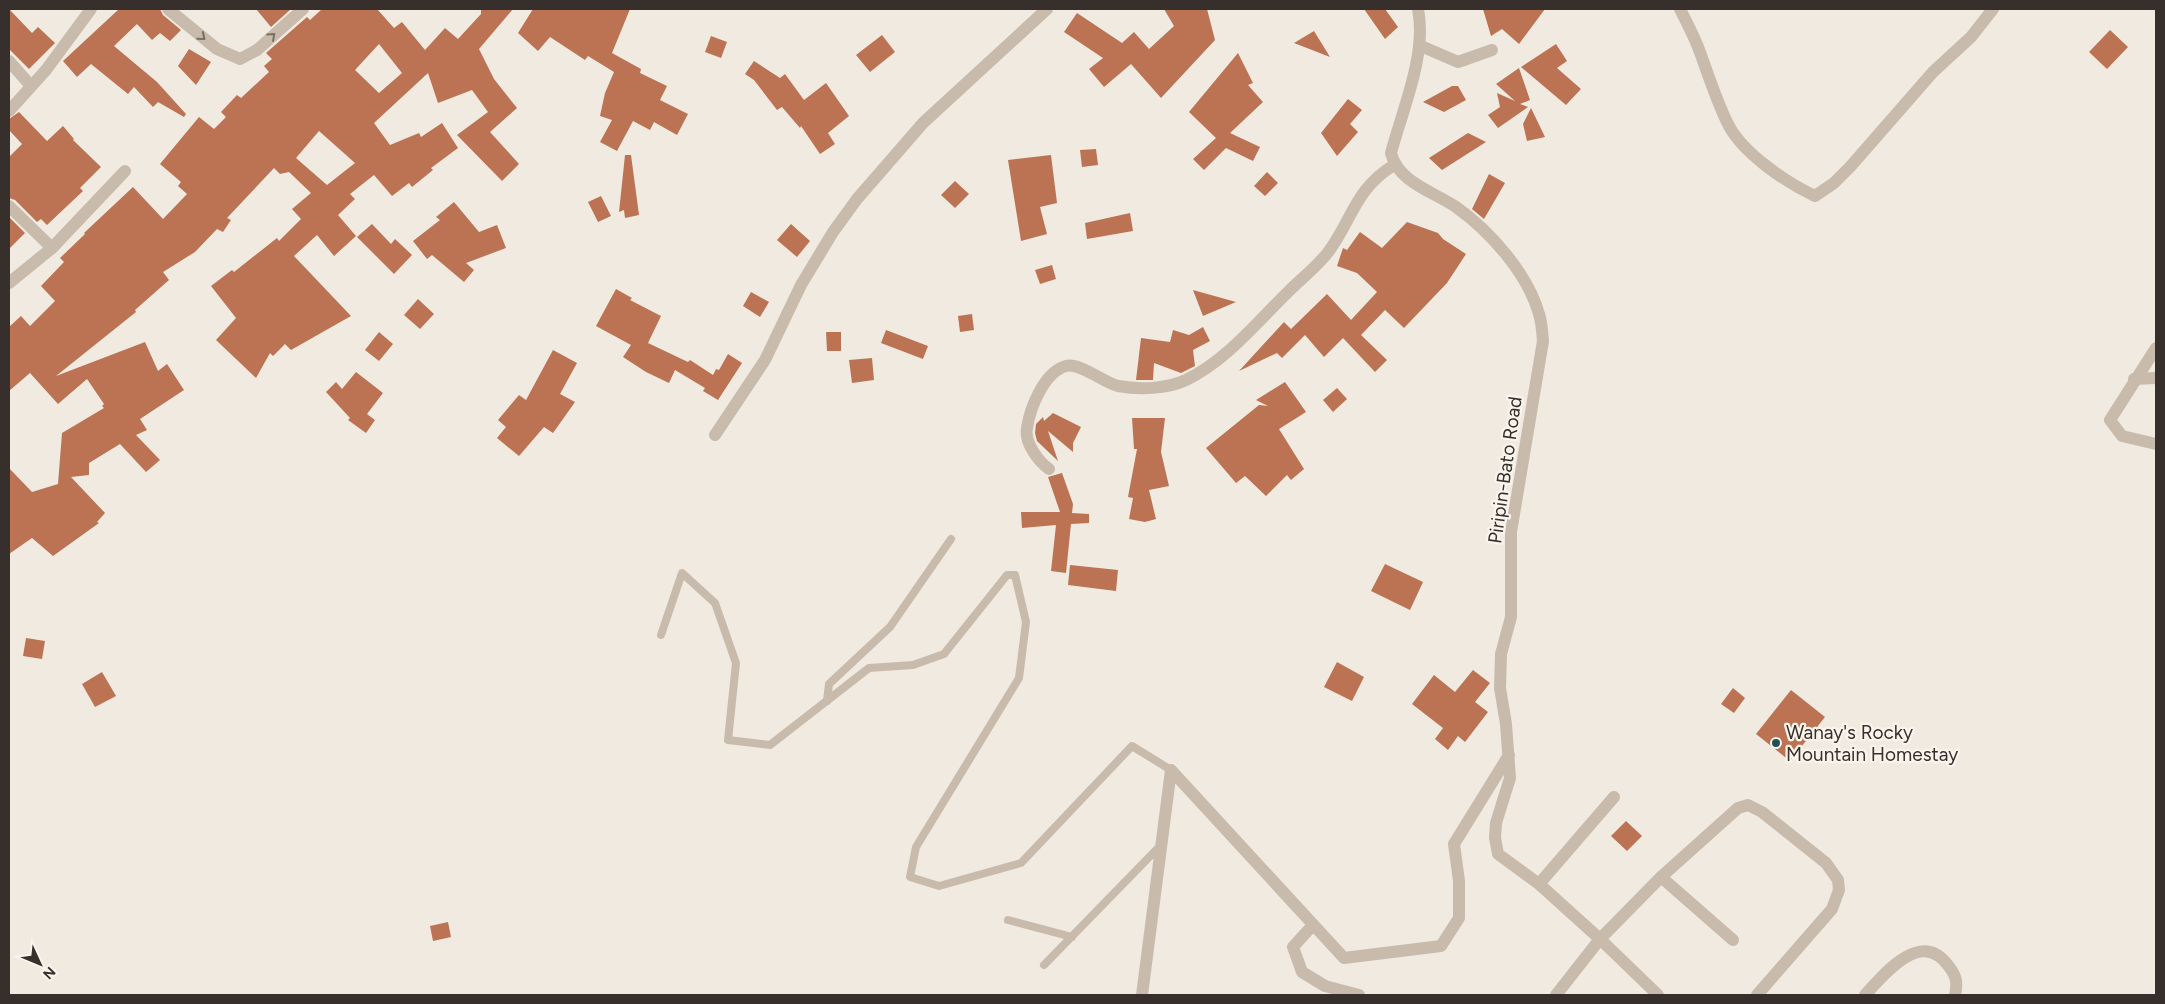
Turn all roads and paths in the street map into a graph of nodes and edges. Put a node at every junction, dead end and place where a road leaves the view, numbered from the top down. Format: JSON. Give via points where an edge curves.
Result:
{"nodes":[{"id":1,"x":91,"y":9,"type":"edge"},
{"id":2,"x":168,"y":9,"type":"edge"},
{"id":3,"x":303,"y":9,"type":"edge"},
{"id":4,"x":1047,"y":9,"type":"edge"},
{"id":5,"x":1418,"y":9,"type":"edge"},
{"id":6,"x":1680,"y":9,"type":"edge"},
{"id":7,"x":1993,"y":9,"type":"edge"},
{"id":8,"x":1421,"y":46,"type":"junction"},
{"id":9,"x":1492,"y":50,"type":"dead end"},
{"id":10,"x":9,"y":61,"type":"edge"},
{"id":11,"x":30,"y":86,"type":"junction"},
{"id":12,"x":9,"y":111,"type":"edge"},
{"id":13,"x":1394,"y":165,"type":"junction"},
{"id":14,"x":125,"y":172,"type":"dead end"},
{"id":15,"x":9,"y":206,"type":"edge"},
{"id":16,"x":52,"y":248,"type":"junction"},
{"id":17,"x":9,"y":283,"type":"edge"},
{"id":18,"x":2156,"y":348,"type":"edge"},
{"id":19,"x":2156,"y":378,"type":"edge"},
{"id":20,"x":2134,"y":380,"type":"junction"},
{"id":21,"x":715,"y":435,"type":"dead end"},
{"id":22,"x":2156,"y":444,"type":"edge"},
{"id":23,"x":1049,"y":470,"type":"dead end"},
{"id":24,"x":950,"y":539,"type":"dead end"},
{"id":25,"x":661,"y":635,"type":"dead end"},
{"id":26,"x":827,"y":701,"type":"junction"},
{"id":27,"x":1509,"y":755,"type":"junction"},
{"id":28,"x":1170,"y":770,"type":"junction"},
{"id":29,"x":1614,"y":797,"type":"dead end"},
{"id":30,"x":1160,"y":846,"type":"junction"},
{"id":31,"x":1661,"y":877,"type":"junction"},
{"id":32,"x":1539,"y":884,"type":"junction"},
{"id":33,"x":1008,"y":920,"type":"dead end"},
{"id":34,"x":1312,"y":926,"type":"junction"},
{"id":35,"x":1072,"y":937,"type":"junction"},
{"id":36,"x":1600,"y":939,"type":"junction"},
{"id":37,"x":1734,"y":940,"type":"dead end"},
{"id":38,"x":1044,"y":965,"type":"dead end"},
{"id":39,"x":1142,"y":995,"type":"edge"},
{"id":40,"x":1359,"y":995,"type":"edge"},
{"id":41,"x":1556,"y":995,"type":"edge"},
{"id":42,"x":1658,"y":995,"type":"edge"},
{"id":43,"x":1757,"y":995,"type":"edge"},
{"id":44,"x":1865,"y":995,"type":"edge"},
{"id":45,"x":1954,"y":995,"type":"edge"}],
"edges":[{"from":1,"to":11,"type":"street","via":[[46,70]]},
{"from":2,"to":3,"type":"street","one_way":true,"via":[[217,49],[240,60],[257,50]]},
{"from":4,"to":21,"type":"street","via":[[923,123],[857,199],[801,285],[765,360]]},
{"from":5,"to":8,"type":"street"},
{"from":6,"to":7,"type":"street","via":[[1730,127],[1746,148],[1771,169],[1815,196],[1850,167]]},
{"from":8,"to":9,"type":"street","via":[[1458,62]]},
{"from":8,"to":13,"type":"street","via":[[1391,153]]},
{"from":10,"to":11,"type":"street"},
{"from":11,"to":12,"type":"street"},
{"from":13,"to":23,"type":"street","via":[[1367,186],[1322,260],[1214,363],[1185,380],[1166,386],[1118,386],[1075,366],[1066,366],[1054,374],[1034,400],[1026,431],[1040,462]]},
{"from":13,"to":27,"type":"street","name":"Piripin-Bato Road","via":[[1401,174],[1457,208],[1488,236],[1520,272],[1540,316],[1543,341],[1511,532],[1511,617],[1500,654],[1500,688]]},
{"from":14,"to":16,"type":"street"},
{"from":15,"to":16,"type":"street"},
{"from":16,"to":17,"type":"street"},
{"from":18,"to":20,"type":"street"},
{"from":19,"to":20,"type":"street"},
{"from":20,"to":22,"type":"street","via":[[2110,420],[2122,436]]},
{"from":24,"to":26,"type":"lane","via":[[890,627],[829,684]]},
{"from":25,"to":26,"type":"lane","via":[[682,573],[714,603],[736,663],[728,740],[770,745]]},
{"from":26,"to":28,"type":"lane","via":[[869,668],[913,665],[944,654],[1007,575],[1015,575],[1026,622],[1020,678],[916,847],[910,877],[939,886],[1021,863],[1132,746]]},
{"from":27,"to":32,"type":"street","name":"Piripin-Bato Road","via":[[1510,778],[1496,823],[1498,854]]},
{"from":27,"to":34,"type":"street","via":[[1454,844],[1459,918],[1441,946],[1344,958]]},
{"from":28,"to":30,"type":"street"},
{"from":28,"to":34,"type":"street"},
{"from":29,"to":32,"type":"street"},
{"from":30,"to":35,"type":"lane"},
{"from":30,"to":39,"type":"street"},
{"from":31,"to":36,"type":"street"},
{"from":31,"to":37,"type":"street"},
{"from":31,"to":43,"type":"street","via":[[1738,808],[1748,805],[1762,812],[1826,863],[1838,880],[1839,890],[1832,909]]},
{"from":32,"to":36,"type":"street"},
{"from":33,"to":35,"type":"lane"},
{"from":34,"to":40,"type":"street","via":[[1293,947],[1302,972],[1325,986]]},
{"from":35,"to":38,"type":"lane"},
{"from":36,"to":41,"type":"street"},
{"from":36,"to":42,"type":"street"},
{"from":44,"to":45,"type":"street","via":[[1880,978],[1910,954],[1922,949],[1941,956],[1953,971],[1958,982]]}]}
